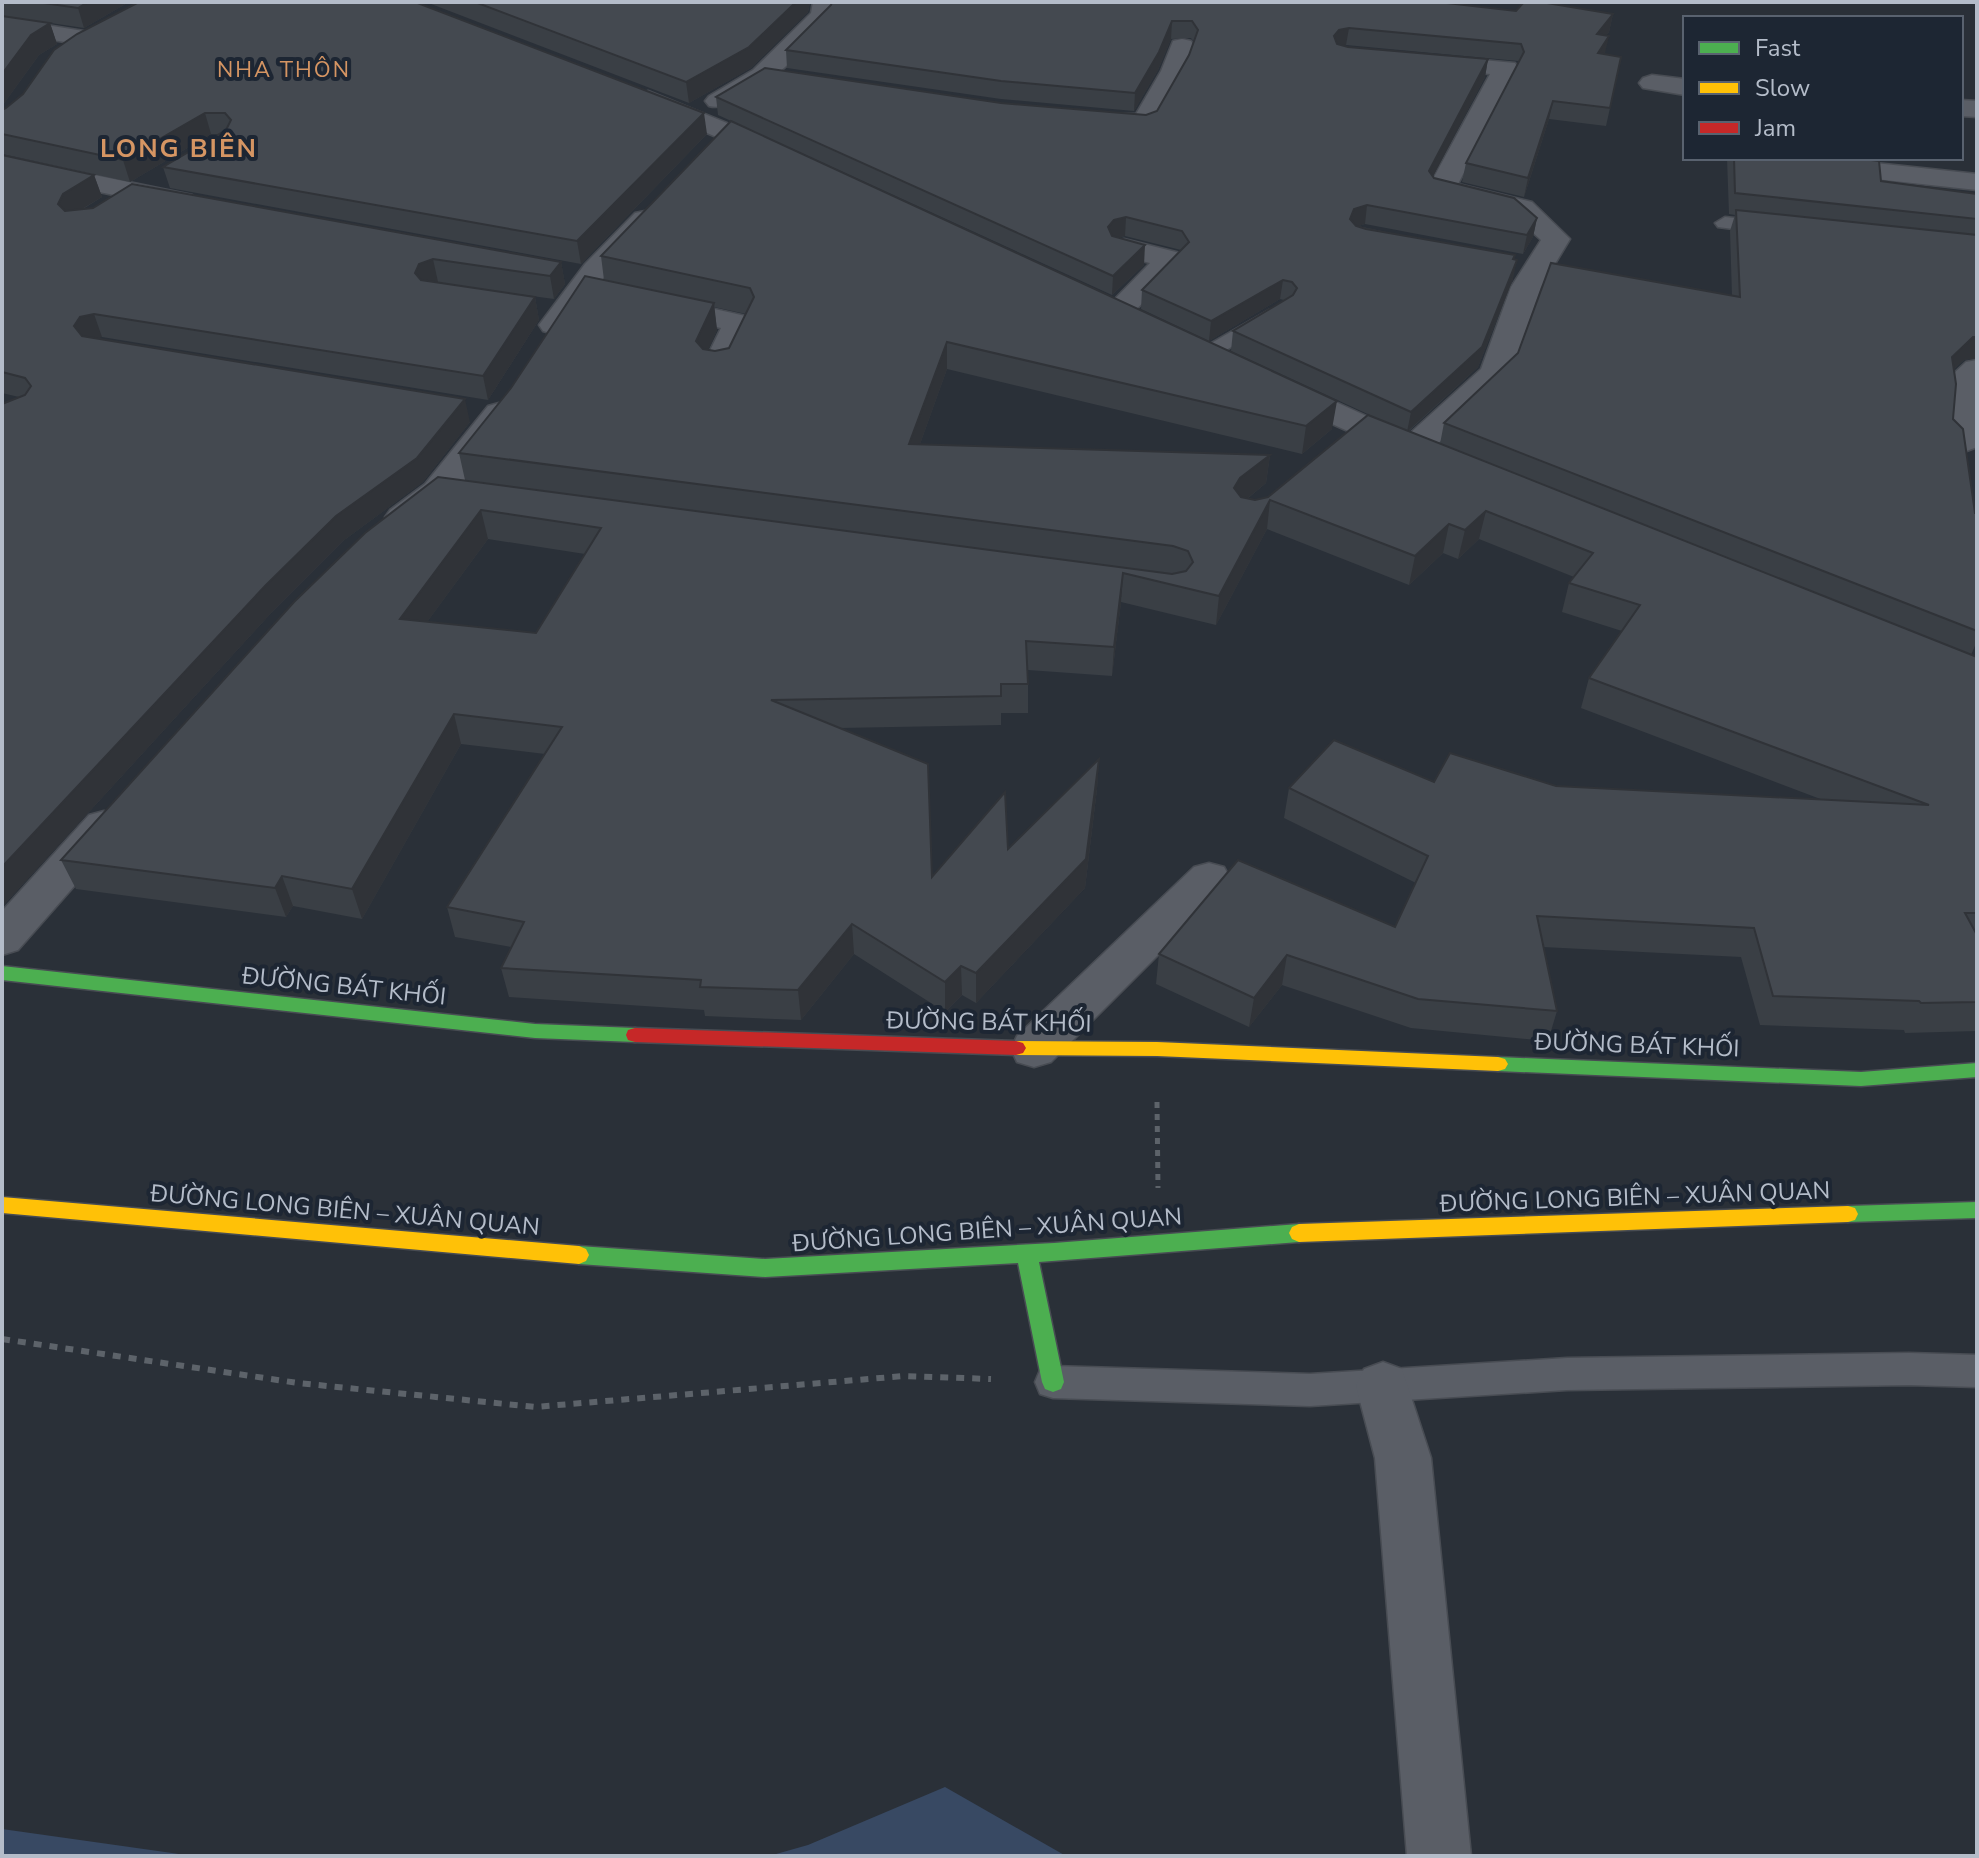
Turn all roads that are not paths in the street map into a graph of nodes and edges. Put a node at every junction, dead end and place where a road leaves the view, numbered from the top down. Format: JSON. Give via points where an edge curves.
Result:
{"nodes":[{"id":1,"x":825,"y":2,"type":"edge"},
{"id":2,"x":114,"y":24,"type":"edge"},
{"id":3,"x":2,"y":25,"type":"edge"},
{"id":4,"x":90,"y":39,"type":"junction"},
{"id":5,"x":1182,"y":46,"type":"dead end"},
{"id":6,"x":63,"y":54,"type":"edge"},
{"id":7,"x":1404,"y":60,"type":"edge"},
{"id":8,"x":762,"y":75,"type":"junction"},
{"id":9,"x":792,"y":79,"type":"edge"},
{"id":10,"x":1652,"y":83,"type":"dead end"},
{"id":11,"x":618,"y":87,"type":"edge"},
{"id":12,"x":1683,"y":87,"type":"edge"},
{"id":13,"x":692,"y":115,"type":"junction"},
{"id":14,"x":1075,"y":117,"type":"edge"},
{"id":15,"x":1773,"y":160,"type":"edge"},
{"id":16,"x":2,"y":164,"type":"edge"},
{"id":17,"x":801,"y":165,"type":"edge"},
{"id":18,"x":170,"y":171,"type":"edge"},
{"id":19,"x":1977,"y":182,"type":"edge"},
{"id":20,"x":132,"y":193,"type":"junction"},
{"id":21,"x":667,"y":195,"type":"edge"},
{"id":22,"x":204,"y":205,"type":"edge"},
{"id":23,"x":107,"y":208,"type":"edge"},
{"id":24,"x":1725,"y":223,"type":"dead end"},
{"id":25,"x":1786,"y":229,"type":"edge"},
{"id":26,"x":1124,"y":248,"type":"edge"},
{"id":27,"x":1509,"y":262,"type":"edge"},
{"id":28,"x":1538,"y":268,"type":"junction"},
{"id":29,"x":579,"y":293,"type":"junction"},
{"id":30,"x":1089,"y":299,"type":"edge"},
{"id":31,"x":1282,"y":308,"type":"edge"},
{"id":32,"x":1192,"y":347,"type":"joint"},
{"id":33,"x":539,"y":350,"type":"edge"},
{"id":34,"x":1233,"y":366,"type":"edge"},
{"id":35,"x":718,"y":367,"type":"edge"},
{"id":36,"x":1977,"y":369,"type":"edge"},
{"id":37,"x":1261,"y":379,"type":"edge"},
{"id":38,"x":494,"y":404,"type":"edge"},
{"id":39,"x":1964,"y":442,"type":"edge"},
{"id":40,"x":1412,"y":450,"type":"junction"},
{"id":41,"x":1441,"y":461,"type":"edge"},
{"id":42,"x":380,"y":534,"type":"edge"},
{"id":43,"x":129,"y":798,"type":"edge"},
{"id":44,"x":1209,"y":878,"type":"dead end"},
{"id":45,"x":2,"y":939,"type":"edge"},
{"id":46,"x":2,"y":973,"type":"edge"},
{"id":47,"x":1034,"y":1049,"type":"junction"},
{"id":48,"x":1977,"y":1070,"type":"edge"},
{"id":49,"x":28,"y":1187,"type":"dead end"},
{"id":50,"x":2,"y":1205,"type":"edge"},
{"id":51,"x":79,"y":1210,"type":"junction"},
{"id":52,"x":1977,"y":1210,"type":"edge"},
{"id":53,"x":1027,"y":1253,"type":"junction"},
{"id":54,"x":1977,"y":1371,"type":"edge"},
{"id":55,"x":1053,"y":1382,"type":"joint"},
{"id":56,"x":1383,"y":1386,"type":"junction"},
{"id":57,"x":1439,"y":1856,"type":"edge"}],
"edges":[{"from":1,"to":8,"type":"street","via":[[822,15]]},
{"from":2,"to":4,"type":"street"},
{"from":3,"to":4,"type":"street"},
{"from":4,"to":6,"type":"street"},
{"from":5,"to":14,"type":"street","via":[[1144,122]]},
{"from":7,"to":28,"type":"street","via":[[1506,68],[1442,188],[1522,208],[1556,239]]},
{"from":8,"to":9,"type":"street"},
{"from":8,"to":13,"type":"street"},
{"from":10,"to":12,"type":"street"},
{"from":11,"to":13,"type":"street"},
{"from":13,"to":17,"type":"street","via":[[719,142]]},
{"from":15,"to":19,"type":"street"},
{"from":16,"to":20,"type":"street"},
{"from":18,"to":20,"type":"street"},
{"from":20,"to":22,"type":"street"},
{"from":20,"to":23,"type":"street"},
{"from":21,"to":29,"type":"street"},
{"from":24,"to":25,"type":"lane"},
{"from":26,"to":30,"type":"street","via":[[1170,259],[1130,318]]},
{"from":27,"to":28,"type":"street"},
{"from":28,"to":40,"type":"street","via":[[1495,373]]},
{"from":29,"to":33,"type":"street"},
{"from":29,"to":35,"type":"street","via":[[739,323]]},
{"from":31,"to":32,"type":"lane"},
{"from":32,"to":34,"type":"street"},
{"from":36,"to":39,"type":"street","via":[[1969,374]]},
{"from":37,"to":40,"type":"street","via":[[1348,436]]},
{"from":38,"to":42,"type":"street","via":[[452,493]]},
{"from":40,"to":41,"type":"street"},
{"from":43,"to":45,"type":"street"},
{"from":44,"to":47,"type":"street"},
{"from":46,"to":47,"type":"main road","name":"ĐƯỜNG BÁT KHỐI","via":[[535,1031]]},
{"from":47,"to":48,"type":"main road","name":"ĐƯỜNG BÁT KHỐI","via":[[1157,1049],[1861,1079]]},
{"from":49,"to":51,"type":"main road"},
{"from":50,"to":51,"type":"main road","name":"ĐƯỜNG LONG BIÊN – XUÂN QUAN"},
{"from":51,"to":53,"type":"main road","name":"ĐƯỜNG LONG BIÊN – XUÂN QUAN","via":[[473,1248],[765,1268]]},
{"from":52,"to":53,"type":"main road","name":"ĐƯỜNG LONG BIÊN – XUÂN QUAN","via":[[1326,1231]]},
{"from":53,"to":55,"type":"main road"},
{"from":54,"to":56,"type":"lane","via":[[1583,1374]]},
{"from":55,"to":56,"type":"lane","via":[[1310,1390]]},
{"from":56,"to":57,"type":"street","via":[[1403,1458]]}]}
